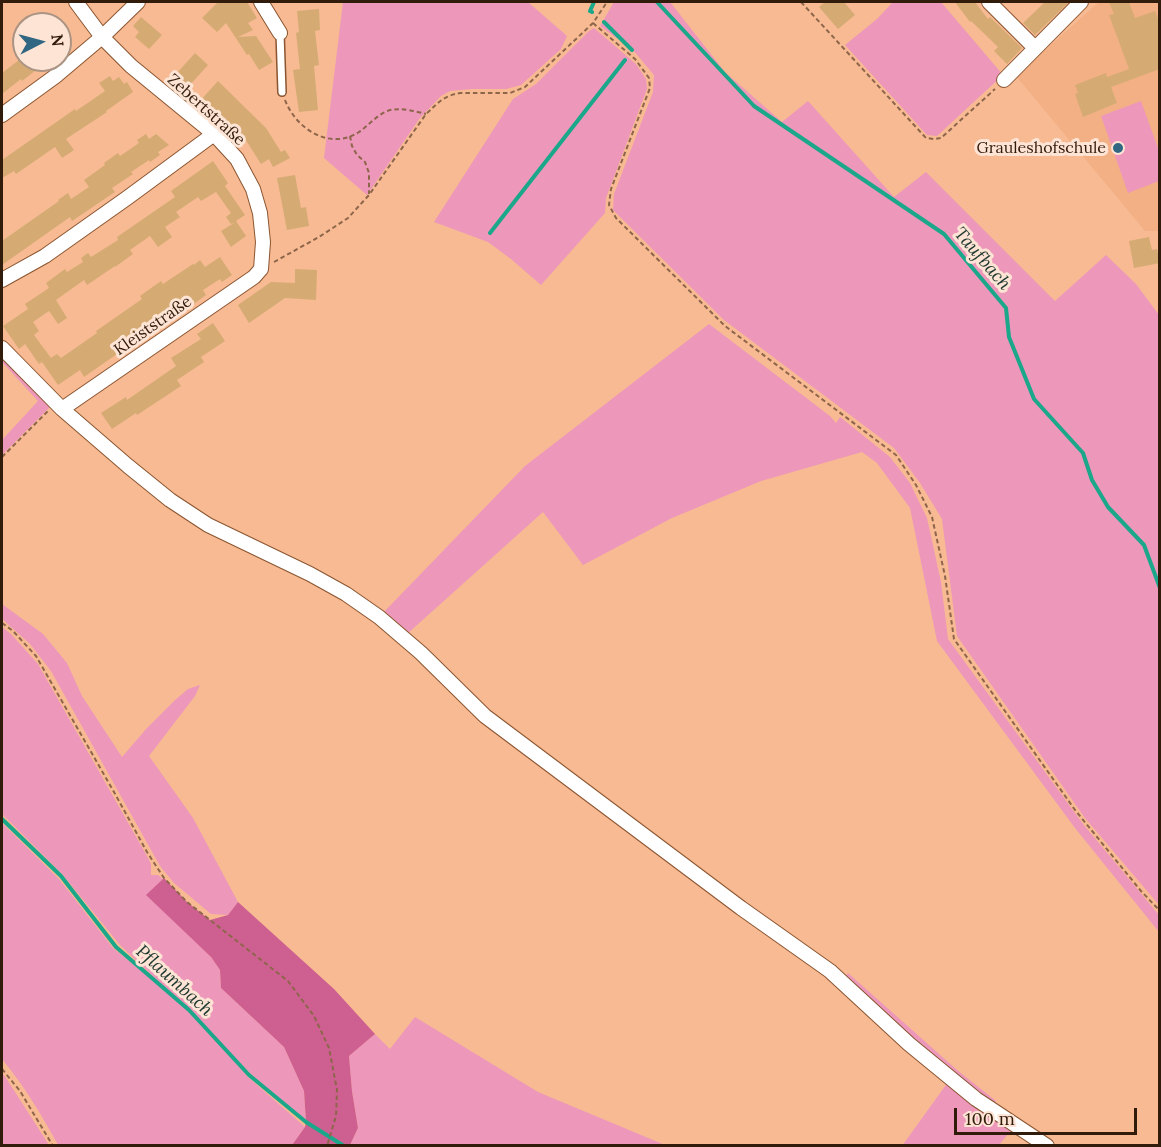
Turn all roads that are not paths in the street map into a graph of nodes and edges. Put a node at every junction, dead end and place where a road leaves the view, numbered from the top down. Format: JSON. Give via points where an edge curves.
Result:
{"nodes":[{"id":1,"x":76,"y":2,"type":"edge"},
{"id":2,"x":138,"y":2,"type":"edge"},
{"id":3,"x":261,"y":2,"type":"edge"},
{"id":4,"x":989,"y":2,"type":"edge"},
{"id":5,"x":1081,"y":2,"type":"edge"},
{"id":6,"x":280,"y":33,"type":"joint"},
{"id":7,"x":102,"y":38,"type":"junction"},
{"id":8,"x":1035,"y":48,"type":"junction"},
{"id":9,"x":1004,"y":80,"type":"road end"},
{"id":10,"x":282,"y":92,"type":"road end"},
{"id":11,"x":2,"y":116,"type":"edge"},
{"id":12,"x":214,"y":134,"type":"junction"},
{"id":13,"x":261,"y":269,"type":"joint"},
{"id":14,"x":2,"y":280,"type":"edge"},
{"id":15,"x":2,"y":348,"type":"edge"},
{"id":16,"x":59,"y":406,"type":"junction"},
{"id":17,"x":1047,"y":1146,"type":"edge"}],
"edges":[{"from":1,"to":7,"type":"street","name":"Zebertstraße"},
{"from":2,"to":7,"type":"street"},
{"from":3,"to":6,"type":"street"},
{"from":4,"to":8,"type":"street"},
{"from":5,"to":8,"type":"street"},
{"from":6,"to":10,"type":"lane"},
{"from":7,"to":11,"type":"street"},
{"from":7,"to":12,"type":"street","name":"Zebertstraße"},
{"from":8,"to":9,"type":"street"},
{"from":12,"to":13,"type":"street","name":"Zebertstraße","via":[[237,159],[253,189],[263,242]]},
{"from":12,"to":14,"type":"street","via":[[45,256]]},
{"from":13,"to":16,"type":"street","name":"Kleiststraße"},
{"from":15,"to":16,"type":"street"},
{"from":16,"to":17,"type":"street","via":[[162,493],[208,525],[310,574],[379,617],[421,652],[485,716],[830,971],[968,1092]]}]}
